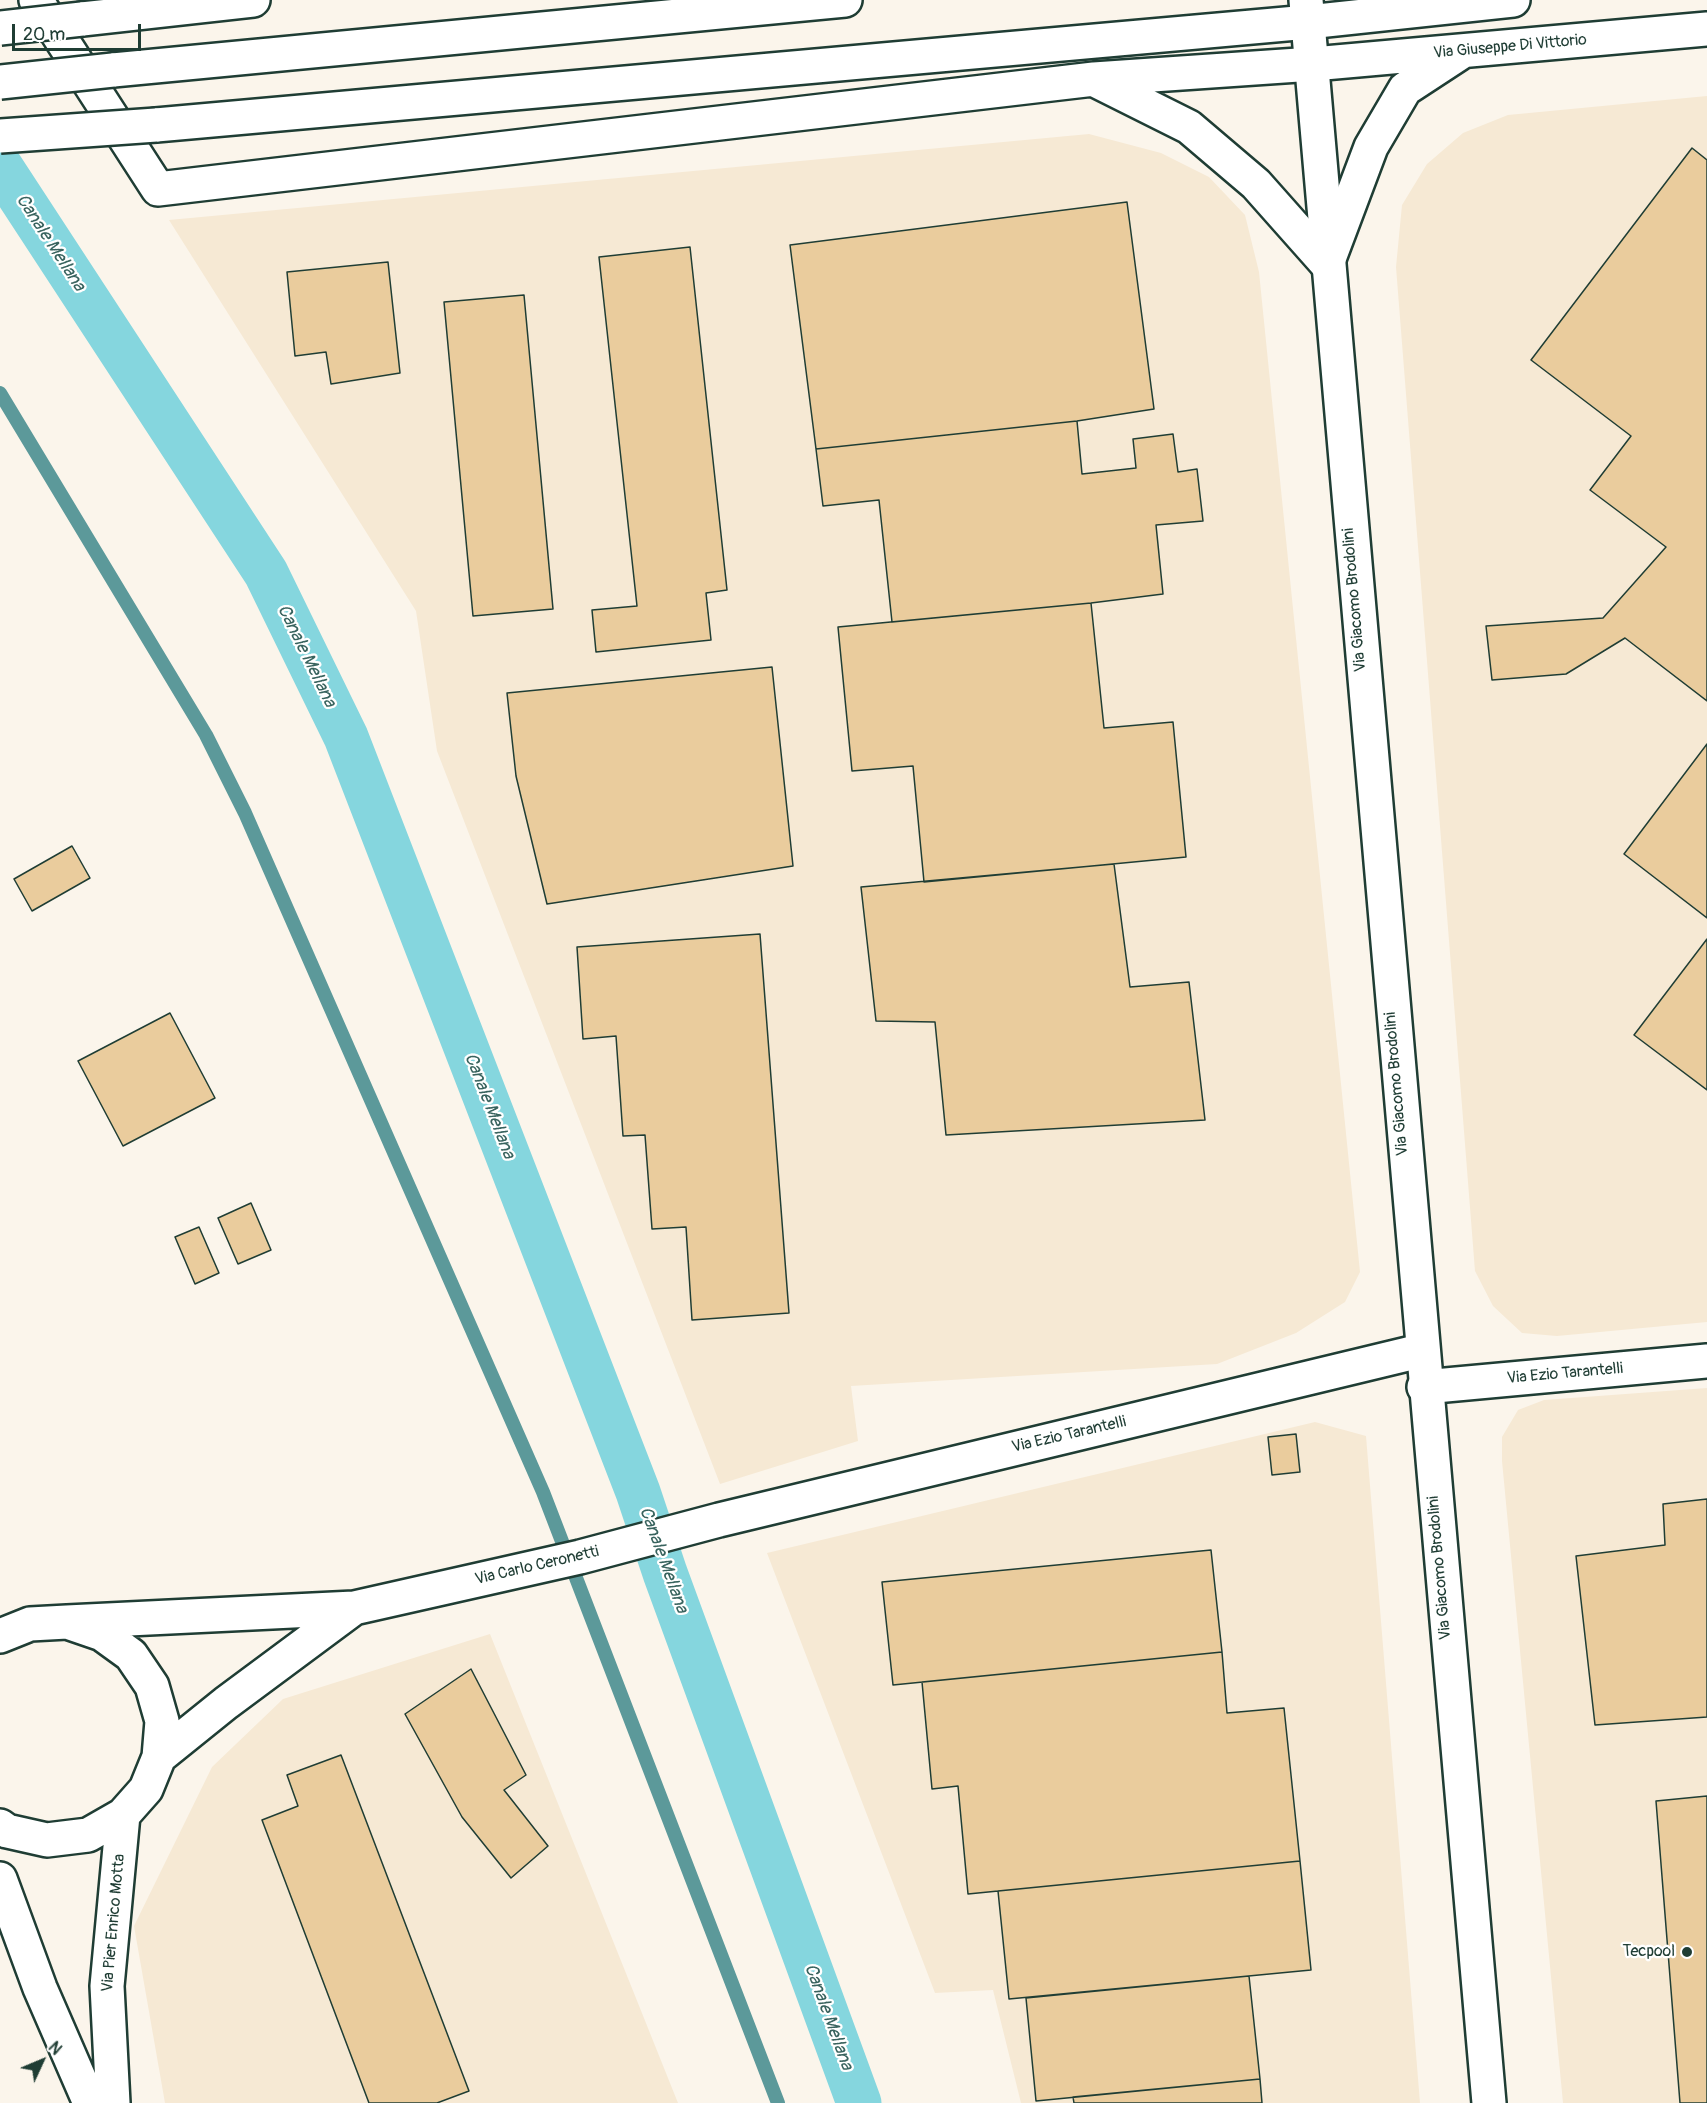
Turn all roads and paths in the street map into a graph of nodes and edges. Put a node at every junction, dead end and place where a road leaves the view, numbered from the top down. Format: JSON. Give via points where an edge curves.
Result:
{"nodes":[{"id":1,"x":36,"y":0,"type":"edge"},
{"id":2,"x":253,"y":0,"type":"edge"},
{"id":3,"x":845,"y":0,"type":"edge"},
{"id":4,"x":1513,"y":0,"type":"edge"},
{"id":5,"x":1307,"y":11,"type":"edge"},
{"id":6,"x":0,"y":28,"type":"edge"},
{"id":7,"x":1707,"y":29,"type":"edge"},
{"id":8,"x":1462,"y":51,"type":"junction"},
{"id":9,"x":1313,"y":64,"type":"junction"},
{"id":10,"x":1094,"y":79,"type":"junction"},
{"id":11,"x":0,"y":82,"type":"edge"},
{"id":12,"x":0,"y":136,"type":"edge"},
{"id":13,"x":1327,"y":264,"type":"junction"},
{"id":14,"x":1420,"y":1351,"type":"junction"},
{"id":15,"x":1707,"y":1361,"type":"edge"},
{"id":16,"x":1424,"y":1387,"type":"junction"},
{"id":17,"x":719,"y":1520,"type":"joint"},
{"id":18,"x":354,"y":1608,"type":"junction"},
{"id":19,"x":15,"y":1622,"type":"edge"},
{"id":20,"x":66,"y":1622,"type":"junction"},
{"id":21,"x":0,"y":1636,"type":"edge"},
{"id":22,"x":159,"y":1757,"type":"junction"},
{"id":23,"x":123,"y":1815,"type":"junction"},
{"id":24,"x":0,"y":1826,"type":"edge"},
{"id":25,"x":0,"y":1879,"type":"edge"},
{"id":26,"x":90,"y":2103,"type":"edge"},
{"id":27,"x":113,"y":2103,"type":"edge"},
{"id":28,"x":1489,"y":2103,"type":"edge"}],
"edges":[{"from":1,"to":10,"type":"main road","name":"Via Giuseppe Di Vittorio","via":[[158,189]]},
{"from":2,"to":6,"type":"main road","bridge":true},
{"from":3,"to":11,"type":"main road","bridge":true},
{"from":4,"to":5,"type":"main road"},
{"from":5,"to":9,"type":"main road","name":"Via Giacomo Brodolini"},
{"from":5,"to":12,"type":"main road","bridge":true,"via":[[156,125]]},
{"from":7,"to":8,"type":"main road","name":"Via Giuseppe Di Vittorio"},
{"from":8,"to":9,"type":"main road","name":"Via Giuseppe Di Vittorio"},
{"from":8,"to":13,"type":"main road","via":[[1405,89],[1371,147]]},
{"from":9,"to":10,"type":"main road","name":"Via Giuseppe Di Vittorio"},
{"from":9,"to":13,"type":"main road","name":"Via Giacomo Brodolini"},
{"from":10,"to":13,"type":"main road","via":[[1189,127],[1256,184]]},
{"from":13,"to":14,"type":"main road","name":"Via Giacomo Brodolini"},
{"from":14,"to":16,"type":"main road","name":"Via Giacomo Brodolini"},
{"from":14,"to":17,"type":"main road","name":"Via Ezio Tarantelli"},
{"from":15,"to":16,"type":"main road","name":"Via Ezio Tarantelli"},
{"from":16,"to":28,"type":"main road","name":"Via Giacomo Brodolini"},
{"from":17,"to":18,"type":"main road","name":"Via Carlo Ceronetti","via":[[580,1557]]},
{"from":18,"to":20,"type":"main road","name":"Via Carlo Ceronetti"},
{"from":18,"to":22,"type":"main road","name":"Via Carlo Ceronetti"},
{"from":19,"to":20,"type":"main road","name":"Via Carlo Ceronetti"},
{"from":19,"to":21,"type":"main road","name":"Via Carlo Ceronetti"},
{"from":20,"to":22,"type":"main road","via":[[102,1634],[131,1655],[152,1686],[162,1721]]},
{"from":22,"to":23,"type":"main road","via":[[146,1789]]},
{"from":23,"to":24,"type":"main road","via":[[88,1835],[47,1840]]},
{"from":23,"to":27,"type":"main road","name":"Via Pier Enrico Motta","via":[[107,1986]]},
{"from":25,"to":26,"type":"main road","via":[[40,1988]]}]}
